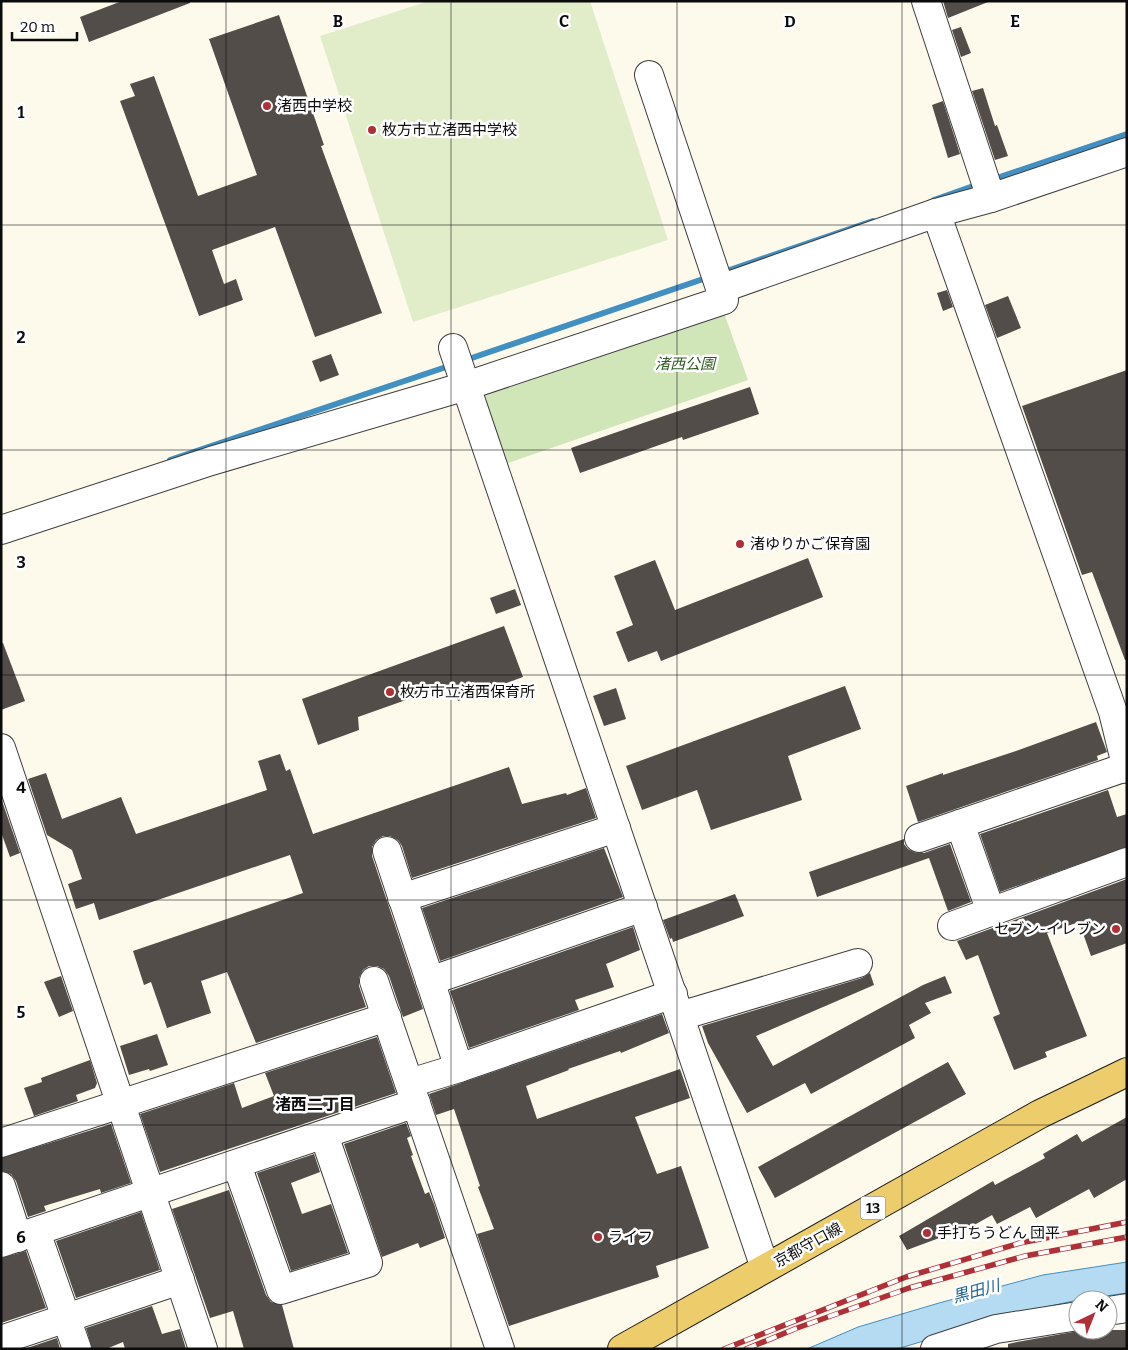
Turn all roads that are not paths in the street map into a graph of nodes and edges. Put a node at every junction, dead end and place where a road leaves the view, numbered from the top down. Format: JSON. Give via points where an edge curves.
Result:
{"nodes":[{"id":1,"x":926,"y":1,"type":"edge"},
{"id":2,"x":650,"y":75,"type":"dead end"},
{"id":3,"x":1127,"y":152,"type":"edge"},
{"id":4,"x":991,"y":198,"type":"junction"},
{"id":5,"x":936,"y":213,"type":"junction"},
{"id":6,"x":720,"y":289,"type":"junction"},
{"id":7,"x":453,"y":348,"type":"dead end"},
{"id":8,"x":464,"y":380,"type":"junction"},
{"id":9,"x":1,"y":530,"type":"edge"},
{"id":10,"x":1,"y":748,"type":"edge"},
{"id":11,"x":1126,"y":768,"type":"edge"},
{"id":12,"x":960,"y":824,"type":"junction"},
{"id":13,"x":616,"y":828,"type":"junction"},
{"id":14,"x":919,"y":838,"type":"dead end"},
{"id":15,"x":387,"y":851,"type":"dead end"},
{"id":16,"x":1127,"y":862,"type":"edge"},
{"id":17,"x":402,"y":898,"type":"junction"},
{"id":18,"x":643,"y":907,"type":"junction"},
{"id":19,"x":990,"y":912,"type":"junction"},
{"id":20,"x":952,"y":926,"type":"dead end"},
{"id":21,"x":858,"y":963,"type":"dead end"},
{"id":22,"x":374,"y":981,"type":"dead end"},
{"id":23,"x":430,"y":981,"type":"junction"},
{"id":24,"x":676,"y":1005,"type":"junction"},
{"id":25,"x":387,"y":1017,"type":"junction"},
{"id":26,"x":459,"y":1068,"type":"junction"},
{"id":27,"x":1127,"y":1072,"type":"edge"},
{"id":28,"x":413,"y":1093,"type":"junction"},
{"id":29,"x":120,"y":1104,"type":"junction"},
{"id":30,"x":324,"y":1135,"type":"junction"},
{"id":31,"x":1,"y":1143,"type":"edge"},
{"id":32,"x":236,"y":1165,"type":"junction"},
{"id":33,"x":1,"y":1186,"type":"edge"},
{"id":34,"x":150,"y":1194,"type":"junction"},
{"id":35,"x":19,"y":1238,"type":"edge"},
{"id":36,"x":766,"y":1268,"type":"junction"},
{"id":37,"x":180,"y":1280,"type":"junction"},
{"id":38,"x":66,"y":1318,"type":"junction"},
{"id":39,"x":1068,"y":1318,"type":"edge"},
{"id":40,"x":1,"y":1340,"type":"edge"},
{"id":41,"x":77,"y":1349,"type":"edge"},
{"id":42,"x":203,"y":1349,"type":"edge"},
{"id":43,"x":500,"y":1349,"type":"edge"},
{"id":44,"x":622,"y":1349,"type":"edge"},
{"id":45,"x":935,"y":1349,"type":"edge"}],
"edges":[{"from":1,"to":4,"type":"street"},
{"from":2,"to":6,"type":"street"},
{"from":3,"to":4,"type":"street"},
{"from":4,"to":5,"type":"street"},
{"from":5,"to":6,"type":"street"},
{"from":5,"to":11,"type":"street","via":[[1113,712]]},
{"from":6,"to":8,"type":"street","via":[[724,300]]},
{"from":7,"to":8,"type":"street"},
{"from":8,"to":9,"type":"street"},
{"from":8,"to":13,"type":"street"},
{"from":10,"to":29,"type":"street"},
{"from":11,"to":12,"type":"street"},
{"from":12,"to":14,"type":"street"},
{"from":12,"to":19,"type":"street"},
{"from":13,"to":17,"type":"street"},
{"from":13,"to":18,"type":"street"},
{"from":15,"to":17,"type":"street"},
{"from":16,"to":19,"type":"street"},
{"from":17,"to":23,"type":"street"},
{"from":18,"to":23,"type":"street"},
{"from":18,"to":24,"type":"street"},
{"from":19,"to":20,"type":"street"},
{"from":21,"to":24,"type":"street"},
{"from":22,"to":25,"type":"street"},
{"from":23,"to":26,"type":"street"},
{"from":24,"to":26,"type":"street"},
{"from":24,"to":36,"type":"street"},
{"from":25,"to":28,"type":"street"},
{"from":25,"to":29,"type":"street"},
{"from":26,"to":28,"type":"street"},
{"from":27,"to":36,"type":"main road","name":"京都守口線","number":"13","via":[[1040,1114]]},
{"from":28,"to":30,"type":"street"},
{"from":28,"to":43,"type":"street"},
{"from":29,"to":31,"type":"street"},
{"from":29,"to":34,"type":"street"},
{"from":30,"to":32,"type":"street"},
{"from":30,"to":32,"type":"street","via":[[368,1263],[281,1290]]},
{"from":32,"to":34,"type":"street"},
{"from":33,"to":35,"type":"street"},
{"from":34,"to":35,"type":"street"},
{"from":34,"to":37,"type":"street"},
{"from":35,"to":38,"type":"street"},
{"from":36,"to":44,"type":"main road","name":"京都守口線","number":"13"},
{"from":37,"to":38,"type":"street"},
{"from":37,"to":42,"type":"street"},
{"from":38,"to":40,"type":"street"},
{"from":38,"to":41,"type":"street"},
{"from":39,"to":45,"type":"street","via":[[996,1329]]}]}
